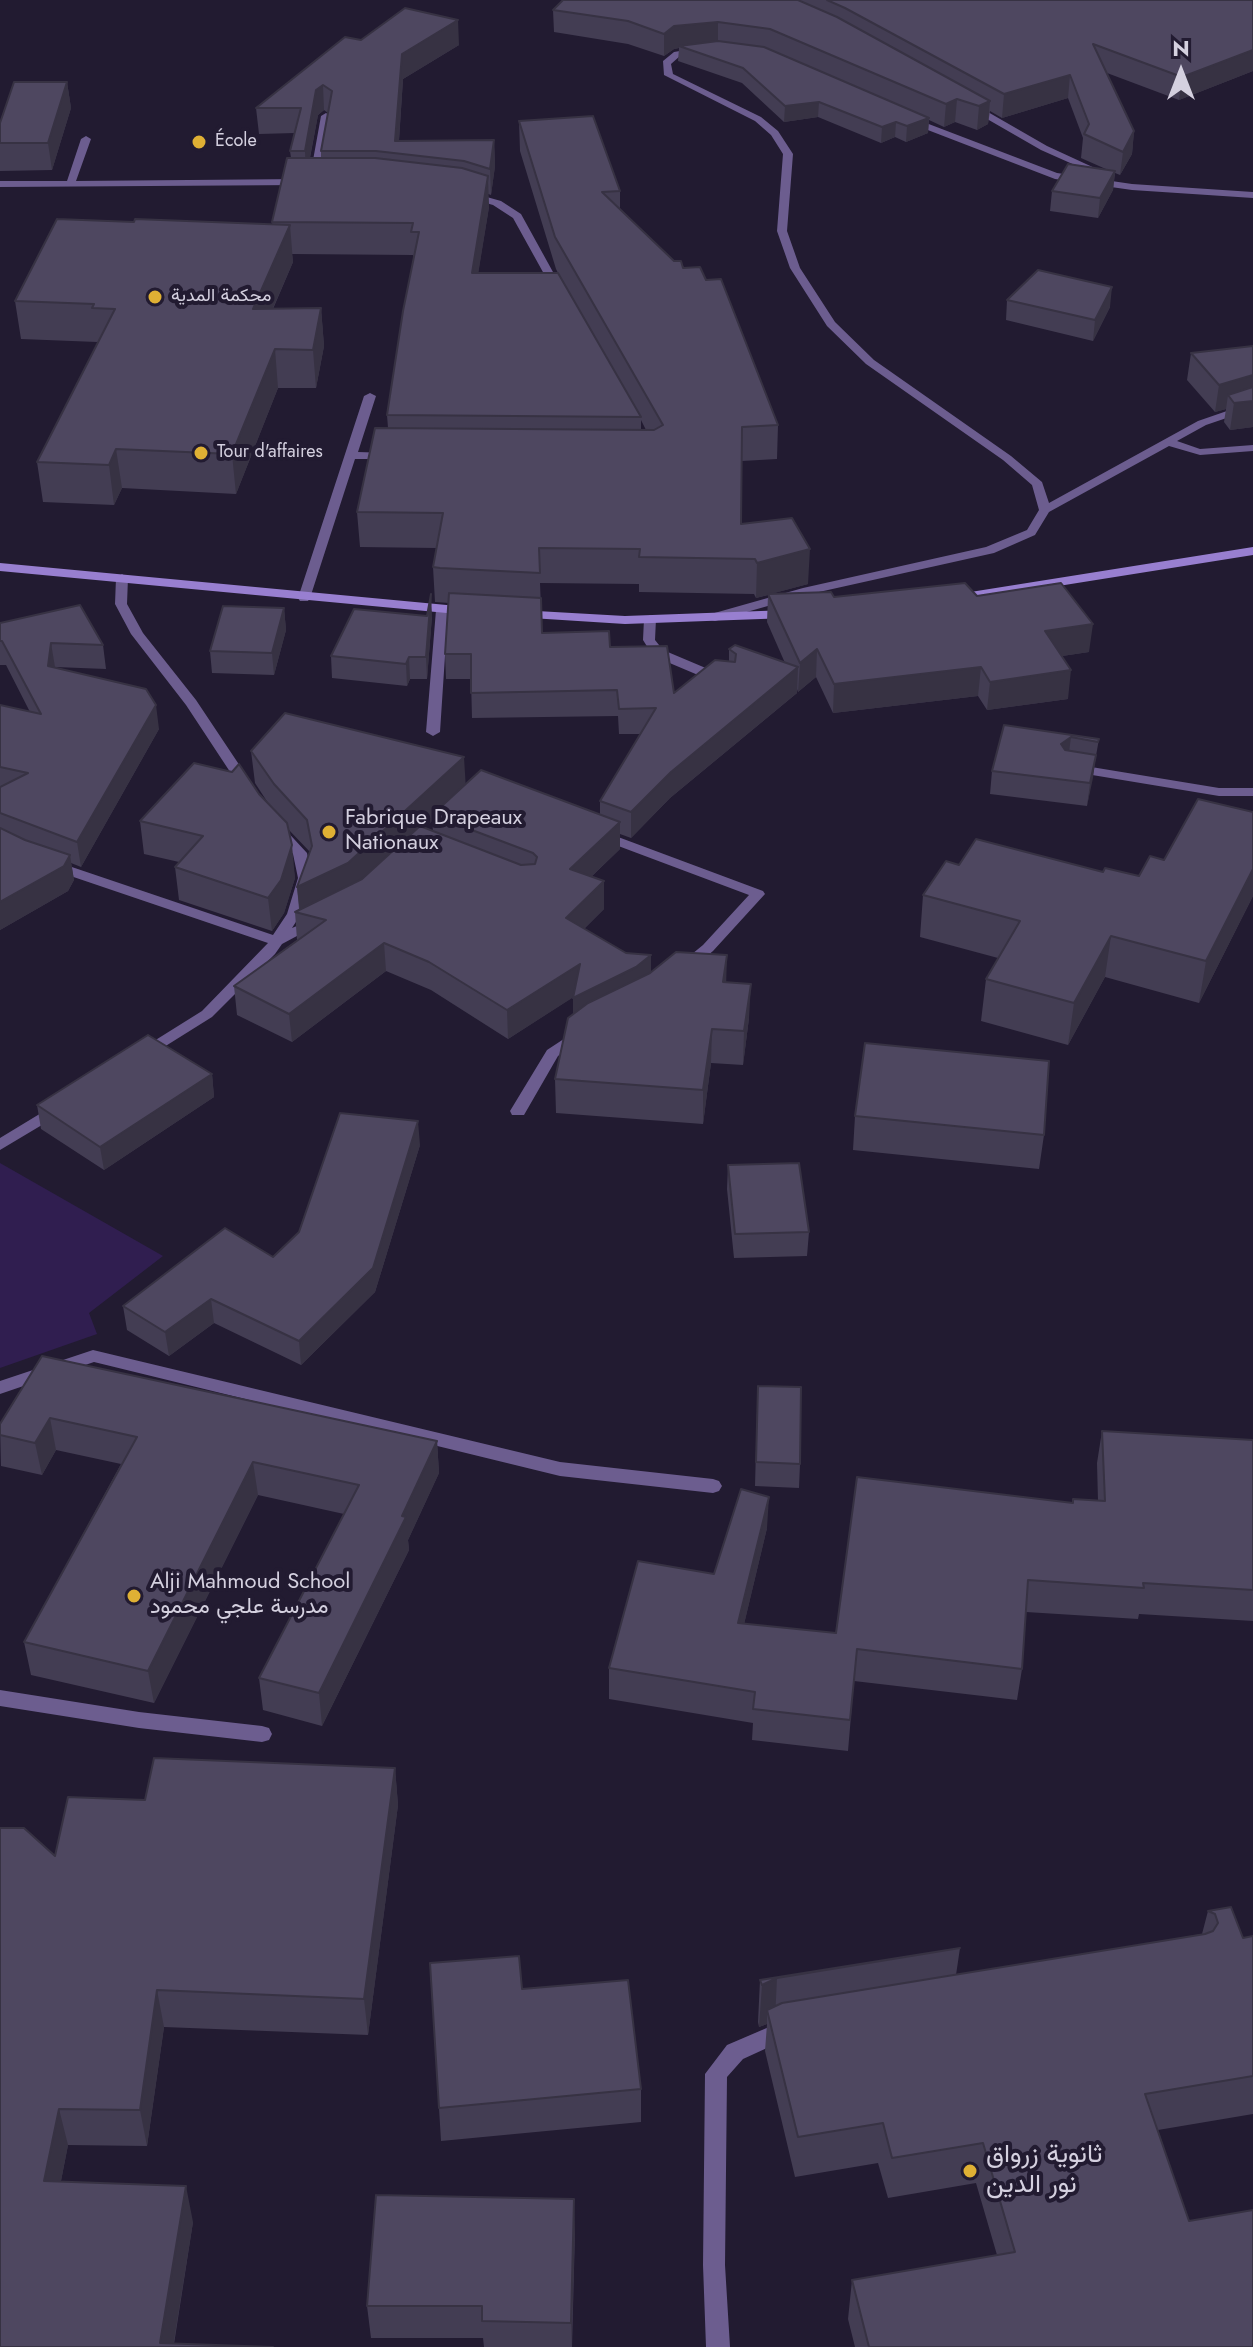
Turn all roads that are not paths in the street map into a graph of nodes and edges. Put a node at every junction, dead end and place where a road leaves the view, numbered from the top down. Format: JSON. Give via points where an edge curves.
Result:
{"nodes":[{"id":1,"x":705,"y":51,"type":"edge"},
{"id":2,"x":966,"y":102,"type":"edge"},
{"id":3,"x":894,"y":114,"type":"edge"},
{"id":4,"x":326,"y":116,"type":"edge"},
{"id":5,"x":86,"y":139,"type":"dead end"},
{"id":6,"x":314,"y":182,"type":"junction"},
{"id":7,"x":330,"y":182,"type":"edge"},
{"id":8,"x":0,"y":184,"type":"edge"},
{"id":9,"x":70,"y":185,"type":"junction"},
{"id":10,"x":1132,"y":187,"type":"junction"},
{"id":11,"x":453,"y":192,"type":"edge"},
{"id":12,"x":1253,"y":195,"type":"edge"},
{"id":13,"x":562,"y":297,"type":"edge"},
{"id":14,"x":370,"y":396,"type":"dead end"},
{"id":15,"x":1253,"y":405,"type":"edge"},
{"id":16,"x":1168,"y":441,"type":"junction"},
{"id":17,"x":1253,"y":448,"type":"edge"},
{"id":18,"x":351,"y":455,"type":"junction"},
{"id":19,"x":399,"y":456,"type":"edge"},
{"id":20,"x":1045,"y":510,"type":"junction"},
{"id":21,"x":1253,"y":551,"type":"edge"},
{"id":22,"x":0,"y":567,"type":"edge"},
{"id":23,"x":122,"y":578,"type":"junction"},
{"id":24,"x":304,"y":598,"type":"junction"},
{"id":25,"x":949,"y":600,"type":"edge"},
{"id":26,"x":442,"y":610,"type":"junction"},
{"id":27,"x":487,"y":612,"type":"edge"},
{"id":28,"x":503,"y":613,"type":"edge"},
{"id":29,"x":810,"y":614,"type":"edge"},
{"id":30,"x":715,"y":617,"type":"junction"},
{"id":31,"x":650,"y":619,"type":"junction"},
{"id":32,"x":727,"y":682,"type":"edge"},
{"id":33,"x":433,"y":732,"type":"dead end"},
{"id":34,"x":1068,"y":767,"type":"edge"},
{"id":35,"x":1253,"y":792,"type":"edge"},
{"id":36,"x":253,"y":796,"type":"edge"},
{"id":37,"x":270,"y":822,"type":"edge"},
{"id":38,"x":582,"y":828,"type":"edge"},
{"id":39,"x":35,"y":859,"type":"edge"},
{"id":40,"x":330,"y":915,"type":"edge"},
{"id":41,"x":277,"y":941,"type":"junction"},
{"id":42,"x":675,"y":974,"type":"edge"},
{"id":43,"x":594,"y":1025,"type":"edge"},
{"id":44,"x":129,"y":1063,"type":"edge"},
{"id":45,"x":65,"y":1104,"type":"edge"},
{"id":46,"x":518,"y":1111,"type":"dead end"},
{"id":47,"x":0,"y":1145,"type":"edge"},
{"id":48,"x":0,"y":1388,"type":"edge"},
{"id":49,"x":713,"y":1486,"type":"dead end"},
{"id":50,"x":0,"y":1698,"type":"edge"},
{"id":51,"x":262,"y":1734,"type":"dead end"},
{"id":52,"x":806,"y":2027,"type":"edge"},
{"id":53,"x":718,"y":2347,"type":"edge"}],
"edges":[{"from":1,"to":20,"type":"street","via":[[677,54],[666,63],[669,75],[758,119],[775,133],[788,154],[782,231],[795,268],[831,324],[870,362],[1038,484]]},
{"from":2,"to":10,"type":"street","via":[[1044,148]]},
{"from":3,"to":10,"type":"street","via":[[1055,176]]},
{"from":4,"to":6,"type":"street"},
{"from":5,"to":9,"type":"street"},
{"from":6,"to":7,"type":"street"},
{"from":6,"to":9,"type":"street"},
{"from":8,"to":9,"type":"street"},
{"from":10,"to":12,"type":"street"},
{"from":11,"to":13,"type":"street","via":[[497,203],[517,216]]},
{"from":14,"to":18,"type":"street"},
{"from":15,"to":16,"type":"street"},
{"from":16,"to":17,"type":"street","via":[[1200,452]]},
{"from":16,"to":20,"type":"street"},
{"from":18,"to":19,"type":"street"},
{"from":18,"to":24,"type":"street"},
{"from":20,"to":30,"type":"street","via":[[1031,532],[990,550]]},
{"from":21,"to":25,"type":"street"},
{"from":22,"to":23,"type":"street"},
{"from":23,"to":24,"type":"street"},
{"from":23,"to":36,"type":"street","via":[[121,604],[137,634]]},
{"from":24,"to":26,"type":"street"},
{"from":26,"to":27,"type":"street"},
{"from":26,"to":33,"type":"street"},
{"from":28,"to":31,"type":"street"},
{"from":29,"to":30,"type":"street"},
{"from":30,"to":31,"type":"street"},
{"from":31,"to":32,"type":"street","via":[[649,640],[658,653]]},
{"from":34,"to":35,"type":"street","via":[[1219,792]]},
{"from":37,"to":41,"type":"street","via":[[300,853],[305,878],[294,914]]},
{"from":38,"to":42,"type":"street","via":[[758,894],[708,948]]},
{"from":39,"to":41,"type":"street"},
{"from":40,"to":41,"type":"street"},
{"from":41,"to":44,"type":"street","via":[[207,1014]]},
{"from":43,"to":46,"type":"street","via":[[552,1053]]},
{"from":45,"to":47,"type":"street"},
{"from":48,"to":49,"type":"street","via":[[93,1356],[560,1469]]},
{"from":50,"to":51,"type":"street"},
{"from":52,"to":53,"type":"street","via":[[775,2032],[735,2052],[716,2074]]}]}
